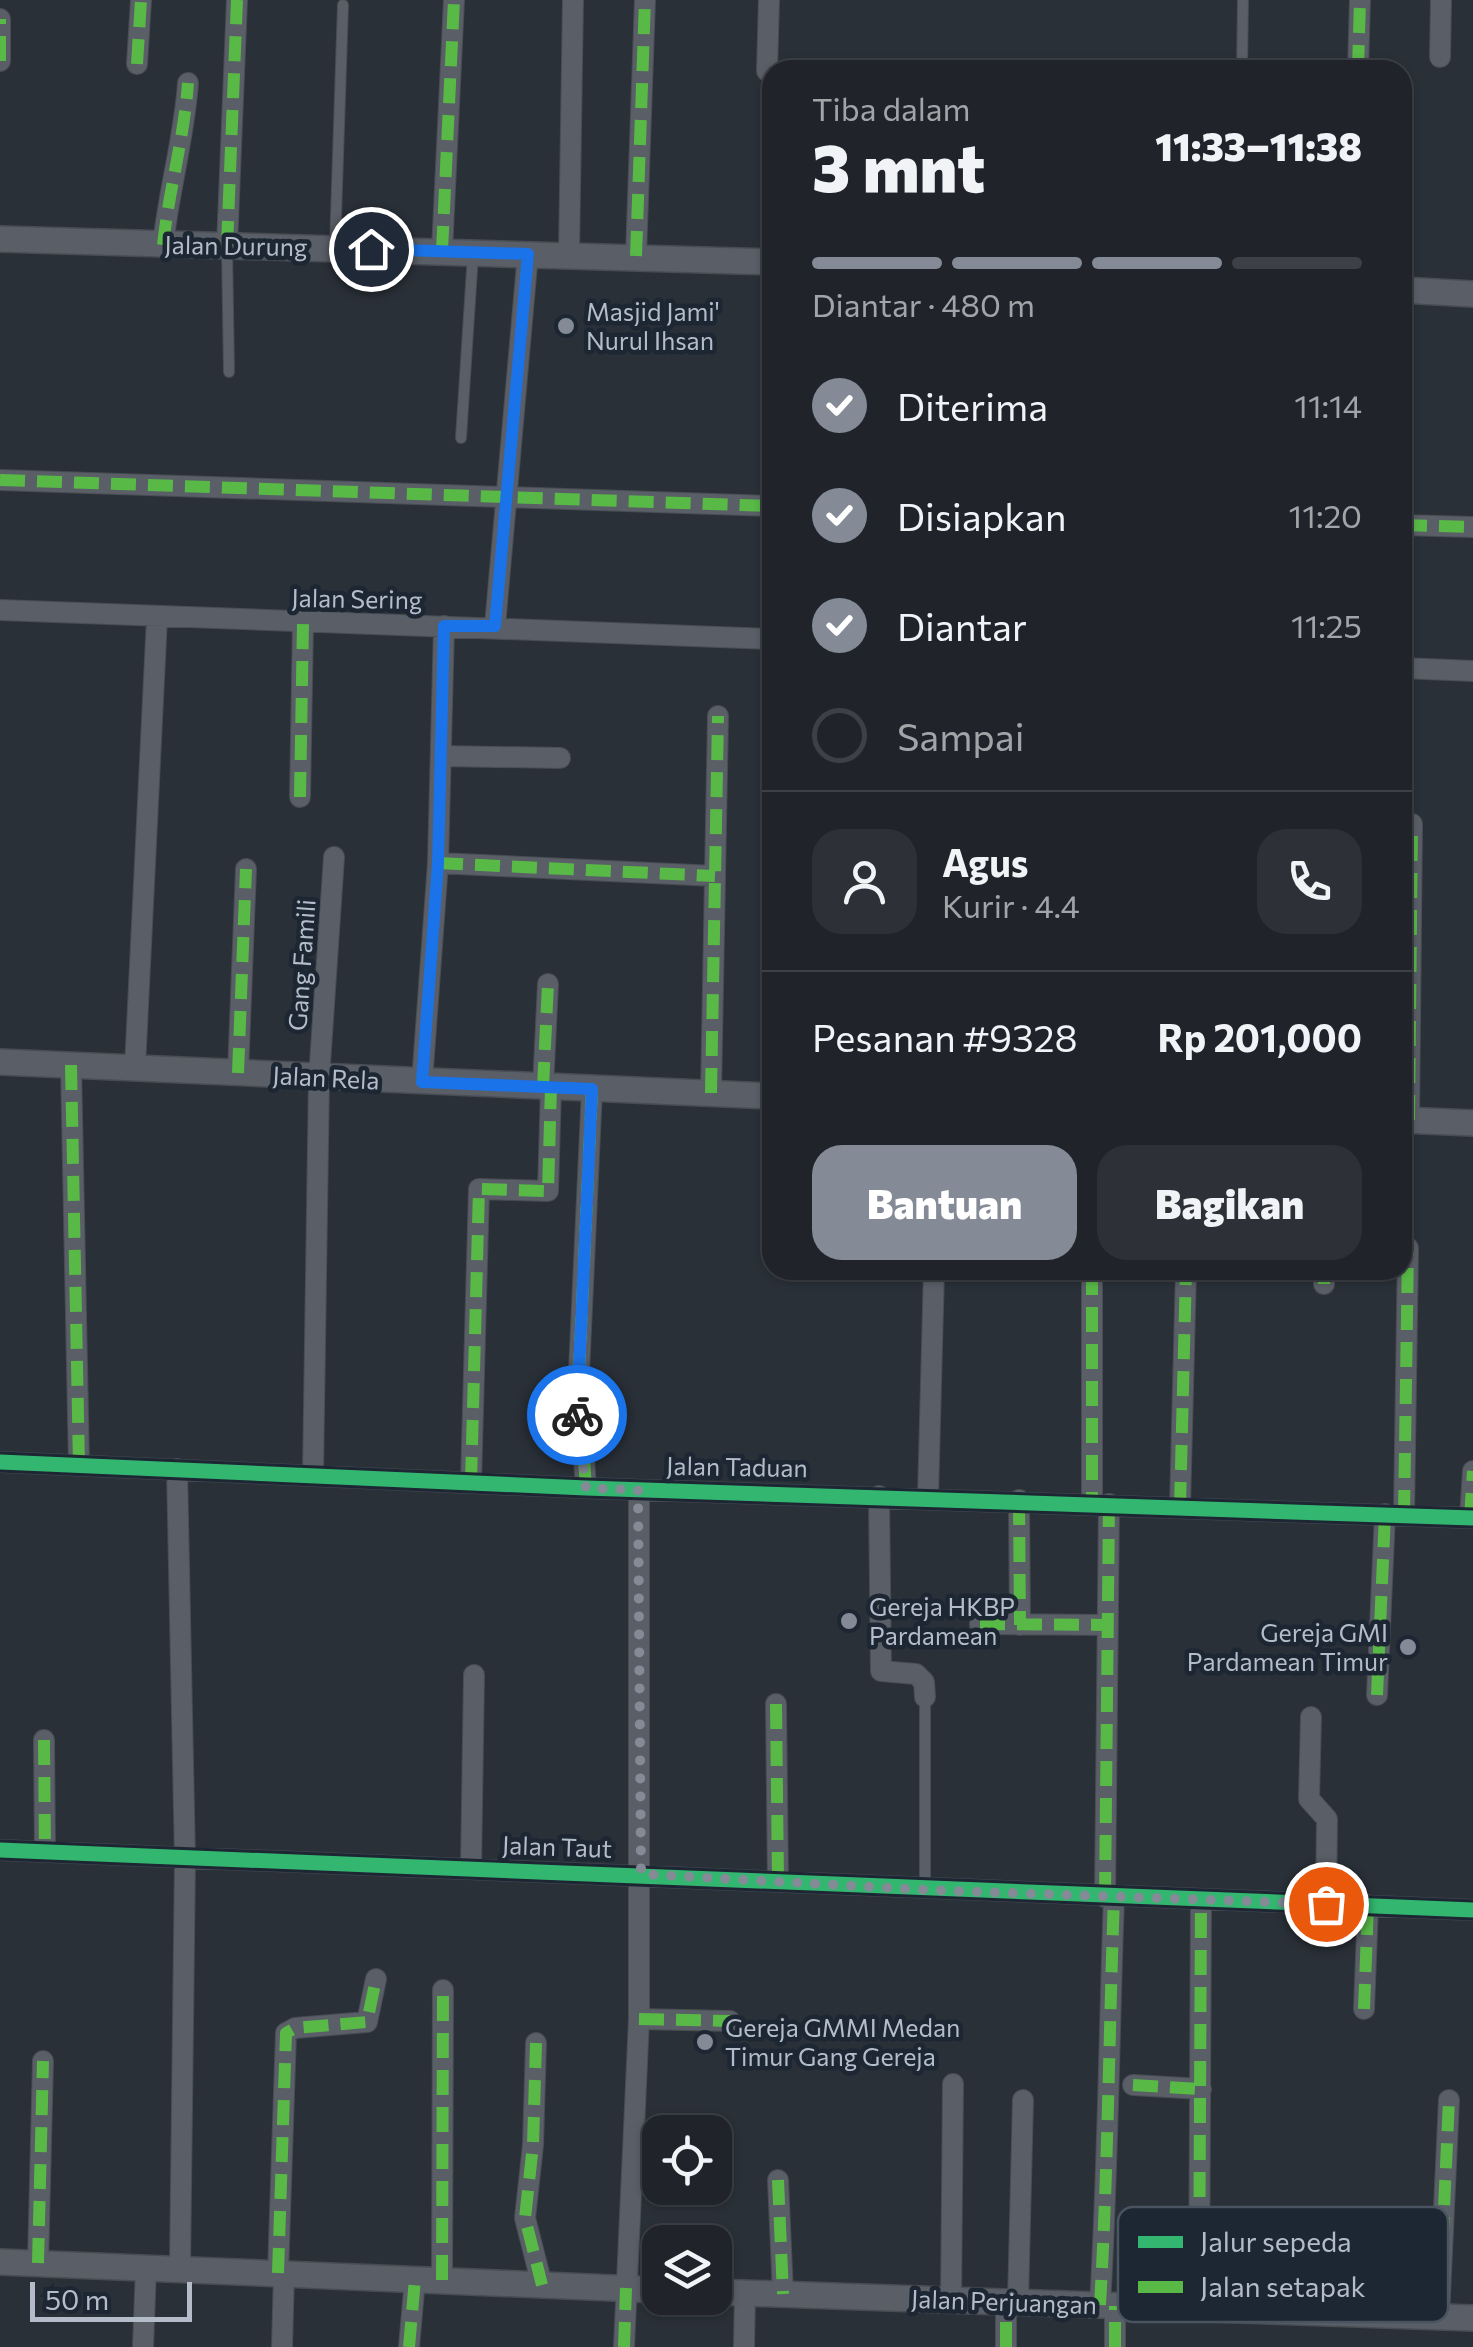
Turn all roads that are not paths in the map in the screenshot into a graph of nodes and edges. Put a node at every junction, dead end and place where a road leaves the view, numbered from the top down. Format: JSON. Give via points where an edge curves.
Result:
{"nodes":[{"id":1,"x":141,"y":0,"type":"edge"},
{"id":2,"x":237,"y":0,"type":"edge"},
{"id":3,"x":454,"y":0,"type":"edge"},
{"id":4,"x":573,"y":0,"type":"edge"},
{"id":5,"x":645,"y":0,"type":"edge"},
{"id":6,"x":769,"y":0,"type":"edge"},
{"id":7,"x":1243,"y":0,"type":"edge"},
{"id":8,"x":1360,"y":0,"type":"edge"},
{"id":9,"x":1440,"y":0,"type":"edge"},
{"id":10,"x":344,"y":5,"type":"dead end"},
{"id":11,"x":0,"y":19,"type":"edge"},
{"id":12,"x":1440,"y":57,"type":"dead end"},
{"id":13,"x":767,"y":60,"type":"edge"},
{"id":14,"x":1242,"y":60,"type":"edge"},
{"id":15,"x":1358,"y":60,"type":"edge"},
{"id":16,"x":0,"y":61,"type":"edge"},
{"id":17,"x":136,"y":64,"type":"dead end"},
{"id":18,"x":188,"y":83,"type":"dead end"},
{"id":19,"x":0,"y":239,"type":"edge"},
{"id":20,"x":164,"y":244,"type":"junction"},
{"id":21,"x":226,"y":246,"type":"junction"},
{"id":22,"x":335,"y":247,"type":"junction"},
{"id":23,"x":442,"y":251,"type":"junction"},
{"id":24,"x":473,"y":252,"type":"junction"},
{"id":25,"x":528,"y":254,"type":"junction"},
{"id":26,"x":568,"y":254,"type":"junction"},
{"id":27,"x":636,"y":256,"type":"junction"},
{"id":28,"x":762,"y":262,"type":"edge"},
{"id":29,"x":1412,"y":291,"type":"edge"},
{"id":30,"x":1473,"y":294,"type":"edge"},
{"id":31,"x":230,"y":372,"type":"dead end"},
{"id":32,"x":462,"y":438,"type":"dead end"},
{"id":33,"x":0,"y":480,"type":"edge"},
{"id":34,"x":506,"y":498,"type":"junction"},
{"id":35,"x":762,"y":506,"type":"edge"},
{"id":36,"x":1412,"y":525,"type":"edge"},
{"id":37,"x":1473,"y":526,"type":"edge"},
{"id":38,"x":0,"y":610,"type":"edge"},
{"id":39,"x":157,"y":618,"type":"junction"},
{"id":40,"x":303,"y":623,"type":"junction"},
{"id":41,"x":444,"y":626,"type":"junction"},
{"id":42,"x":495,"y":626,"type":"junction"},
{"id":43,"x":762,"y":639,"type":"edge"},
{"id":44,"x":1412,"y":669,"type":"edge"},
{"id":45,"x":1473,"y":672,"type":"edge"},
{"id":46,"x":718,"y":716,"type":"dead end"},
{"id":47,"x":442,"y":756,"type":"junction"},
{"id":48,"x":560,"y":758,"type":"dead end"},
{"id":49,"x":300,"y":797,"type":"dead end"},
{"id":50,"x":334,"y":856,"type":"dead end"},
{"id":51,"x":438,"y":863,"type":"junction"},
{"id":52,"x":246,"y":870,"type":"dead end"},
{"id":53,"x":714,"y":876,"type":"junction"},
{"id":54,"x":548,"y":984,"type":"dead end"},
{"id":55,"x":0,"y":1062,"type":"edge"},
{"id":56,"x":71,"y":1065,"type":"junction"},
{"id":57,"x":135,"y":1067,"type":"junction"},
{"id":58,"x":238,"y":1073,"type":"junction"},
{"id":59,"x":319,"y":1078,"type":"junction"},
{"id":60,"x":422,"y":1082,"type":"junction"},
{"id":61,"x":547,"y":1087,"type":"junction"},
{"id":62,"x":592,"y":1089,"type":"junction"},
{"id":63,"x":711,"y":1093,"type":"junction"},
{"id":64,"x":762,"y":1096,"type":"edge"},
{"id":65,"x":1412,"y":1120,"type":"edge"},
{"id":66,"x":1473,"y":1123,"type":"edge"},
{"id":67,"x":934,"y":1280,"type":"edge"},
{"id":68,"x":1092,"y":1280,"type":"edge"},
{"id":69,"x":1186,"y":1280,"type":"edge"},
{"id":70,"x":1406,"y":1280,"type":"edge"},
{"id":71,"x":0,"y":1462,"type":"edge"},
{"id":72,"x":79,"y":1465,"type":"junction"},
{"id":73,"x":178,"y":1470,"type":"junction"},
{"id":74,"x":1473,"y":1471,"type":"edge"},
{"id":75,"x":312,"y":1476,"type":"junction"},
{"id":76,"x":471,"y":1482,"type":"junction"},
{"id":77,"x":586,"y":1488,"type":"junction"},
{"id":78,"x":638,"y":1490,"type":"junction"},
{"id":79,"x":879,"y":1496,"type":"junction"},
{"id":80,"x":928,"y":1497,"type":"junction"},
{"id":81,"x":1019,"y":1500,"type":"junction"},
{"id":82,"x":1101,"y":1504,"type":"junction"},
{"id":83,"x":1180,"y":1507,"type":"junction"},
{"id":84,"x":1395,"y":1515,"type":"junction"},
{"id":85,"x":1472,"y":1518,"type":"edge"},
{"id":86,"x":980,"y":1624,"type":"dead end"},
{"id":87,"x":1020,"y":1625,"type":"junction"},
{"id":88,"x":1108,"y":1625,"type":"junction"},
{"id":89,"x":474,"y":1675,"type":"dead end"},
{"id":90,"x":1377,"y":1695,"type":"dead end"},
{"id":91,"x":925,"y":1697,"type":"joint"},
{"id":92,"x":776,"y":1704,"type":"dead end"},
{"id":93,"x":1311,"y":1718,"type":"dead end"},
{"id":94,"x":44,"y":1740,"type":"dead end"},
{"id":95,"x":0,"y":1850,"type":"edge"},
{"id":96,"x":45,"y":1851,"type":"junction"},
{"id":97,"x":185,"y":1860,"type":"junction"},
{"id":98,"x":472,"y":1870,"type":"junction"},
{"id":99,"x":641,"y":1874,"type":"junction"},
{"id":100,"x":778,"y":1882,"type":"junction"},
{"id":101,"x":926,"y":1890,"type":"junction"},
{"id":102,"x":1110,"y":1897,"type":"junction"},
{"id":103,"x":1201,"y":1899,"type":"junction"},
{"id":104,"x":1326,"y":1904,"type":"junction"},
{"id":105,"x":1368,"y":1905,"type":"junction"},
{"id":106,"x":1473,"y":1910,"type":"edge"},
{"id":107,"x":376,"y":1979,"type":"dead end"},
{"id":108,"x":444,"y":1990,"type":"dead end"},
{"id":109,"x":1364,"y":2009,"type":"dead end"},
{"id":110,"x":639,"y":2019,"type":"junction"},
{"id":111,"x":730,"y":2021,"type":"dead end"},
{"id":112,"x":536,"y":2042,"type":"dead end"},
{"id":113,"x":43,"y":2061,"type":"dead end"},
{"id":114,"x":953,"y":2084,"type":"dead end"},
{"id":115,"x":1133,"y":2086,"type":"dead end"},
{"id":116,"x":1202,"y":2089,"type":"junction"},
{"id":117,"x":1023,"y":2100,"type":"dead end"},
{"id":118,"x":1449,"y":2100,"type":"dead end"},
{"id":119,"x":778,"y":2180,"type":"dead end"},
{"id":120,"x":1200,"y":2207,"type":"edge"},
{"id":121,"x":1444,"y":2207,"type":"edge"},
{"id":122,"x":0,"y":2262,"type":"edge"},
{"id":123,"x":38,"y":2263,"type":"junction"},
{"id":124,"x":146,"y":2268,"type":"junction"},
{"id":125,"x":180,"y":2269,"type":"junction"},
{"id":126,"x":281,"y":2273,"type":"junction"},
{"id":127,"x":415,"y":2279,"type":"junction"},
{"id":128,"x":442,"y":2280,"type":"junction"},
{"id":129,"x":542,"y":2285,"type":"junction"},
{"id":130,"x":626,"y":2288,"type":"junction"},
{"id":131,"x":642,"y":2289,"type":"edge"},
{"id":132,"x":732,"y":2293,"type":"edge"},
{"id":133,"x":745,"y":2293,"type":"junction"},
{"id":134,"x":783,"y":2294,"type":"junction"},
{"id":135,"x":951,"y":2302,"type":"junction"},
{"id":136,"x":1012,"y":2302,"type":"junction"},
{"id":137,"x":1108,"y":2306,"type":"junction"},
{"id":138,"x":1118,"y":2306,"type":"edge"},
{"id":139,"x":1448,"y":2317,"type":"edge"},
{"id":140,"x":1473,"y":2318,"type":"edge"},
{"id":141,"x":143,"y":2347,"type":"edge"},
{"id":142,"x":282,"y":2347,"type":"edge"},
{"id":143,"x":408,"y":2347,"type":"edge"},
{"id":144,"x":624,"y":2347,"type":"edge"},
{"id":145,"x":744,"y":2347,"type":"edge"},
{"id":146,"x":1006,"y":2347,"type":"edge"},
{"id":147,"x":1115,"y":2347,"type":"edge"}],
"edges":[{"from":1,"to":17,"type":"street"},
{"from":2,"to":21,"type":"street"},
{"from":3,"to":23,"type":"street"},
{"from":4,"to":26,"type":"street"},
{"from":5,"to":27,"type":"street"},
{"from":6,"to":13,"type":"street"},
{"from":7,"to":14,"type":"lane"},
{"from":8,"to":15,"type":"street"},
{"from":9,"to":12,"type":"street"},
{"from":10,"to":22,"type":"lane"},
{"from":11,"to":16,"type":"street"},
{"from":18,"to":20,"type":"street"},
{"from":19,"to":20,"type":"street","name":"Jalan Durung"},
{"from":20,"to":21,"type":"street","name":"Jalan Durung"},
{"from":21,"to":22,"type":"street","name":"Jalan Durung"},
{"from":21,"to":31,"type":"lane"},
{"from":22,"to":23,"type":"street","name":"Jalan Durung"},
{"from":23,"to":24,"type":"street","name":"Jalan Durung"},
{"from":24,"to":25,"type":"street","name":"Jalan Durung"},
{"from":24,"to":32,"type":"lane"},
{"from":25,"to":26,"type":"street","name":"Jalan Durung"},
{"from":25,"to":34,"type":"street"},
{"from":26,"to":27,"type":"street","name":"Jalan Durung"},
{"from":27,"to":28,"type":"street","name":"Jalan Durung"},
{"from":29,"to":30,"type":"street"},
{"from":33,"to":34,"type":"street"},
{"from":34,"to":35,"type":"street"},
{"from":34,"to":42,"type":"street"},
{"from":36,"to":37,"type":"street"},
{"from":38,"to":39,"type":"street","name":"Jalan Sering"},
{"from":39,"to":40,"type":"street","name":"Jalan Sering"},
{"from":39,"to":57,"type":"street"},
{"from":40,"to":41,"type":"street","name":"Jalan Sering"},
{"from":40,"to":49,"type":"street"},
{"from":41,"to":42,"type":"street","name":"Jalan Sering"},
{"from":41,"to":47,"type":"street"},
{"from":42,"to":43,"type":"street","name":"Jalan Sering"},
{"from":44,"to":45,"type":"street"},
{"from":46,"to":53,"type":"street"},
{"from":47,"to":48,"type":"street"},
{"from":47,"to":51,"type":"street"},
{"from":50,"to":59,"type":"street","name":"Gang Famili"},
{"from":51,"to":53,"type":"street"},
{"from":51,"to":60,"type":"street"},
{"from":52,"to":58,"type":"street"},
{"from":53,"to":63,"type":"street"},
{"from":54,"to":61,"type":"street"},
{"from":55,"to":56,"type":"street","name":"Jalan Rela"},
{"from":56,"to":57,"type":"street","name":"Jalan Rela"},
{"from":56,"to":72,"type":"street"},
{"from":57,"to":58,"type":"street","name":"Jalan Rela"},
{"from":58,"to":59,"type":"street","name":"Jalan Rela"},
{"from":59,"to":60,"type":"street","name":"Jalan Rela"},
{"from":59,"to":75,"type":"street","name":"Gang Famili"},
{"from":60,"to":61,"type":"street","name":"Jalan Rela"},
{"from":61,"to":62,"type":"street","name":"Jalan Rela"},
{"from":61,"to":76,"type":"street","via":[[548,1191],[479,1188]]},
{"from":62,"to":63,"type":"street","name":"Jalan Rela"},
{"from":62,"to":77,"type":"street","via":[[576,1437]]},
{"from":63,"to":64,"type":"street","name":"Jalan Rela"},
{"from":65,"to":66,"type":"street"},
{"from":67,"to":80,"type":"street"},
{"from":68,"to":82,"type":"street"},
{"from":69,"to":83,"type":"street"},
{"from":70,"to":84,"type":"street"},
{"from":71,"to":72,"type":"street","name":"Jalan Taduan"},
{"from":72,"to":73,"type":"street","name":"Jalan Taduan"},
{"from":73,"to":75,"type":"street","name":"Jalan Taduan"},
{"from":73,"to":97,"type":"street"},
{"from":74,"to":85,"type":"street"},
{"from":75,"to":76,"type":"street","name":"Jalan Taduan"},
{"from":76,"to":77,"type":"street","name":"Jalan Taduan"},
{"from":77,"to":78,"type":"street","name":"Jalan Taduan"},
{"from":78,"to":79,"type":"street","name":"Jalan Taduan"},
{"from":78,"to":99,"type":"street"},
{"from":79,"to":80,"type":"street","name":"Jalan Taduan"},
{"from":79,"to":91,"type":"street","via":[[881,1671],[921,1677]]},
{"from":80,"to":81,"type":"street","name":"Jalan Taduan"},
{"from":81,"to":82,"type":"street","name":"Jalan Taduan"},
{"from":81,"to":87,"type":"street"},
{"from":82,"to":83,"type":"street","name":"Jalan Taduan"},
{"from":82,"to":88,"type":"street"},
{"from":83,"to":84,"type":"street","name":"Jalan Taduan"},
{"from":84,"to":85,"type":"street","name":"Jalan Taduan"},
{"from":84,"to":90,"type":"street"},
{"from":86,"to":87,"type":"street"},
{"from":87,"to":88,"type":"street"},
{"from":88,"to":102,"type":"street"},
{"from":89,"to":98,"type":"street"},
{"from":91,"to":101,"type":"lane"},
{"from":92,"to":100,"type":"street"},
{"from":93,"to":104,"type":"street","via":[[1309,1799],[1327,1820]]},
{"from":94,"to":96,"type":"street"},
{"from":95,"to":96,"type":"street","name":"Jalan Taut"},
{"from":96,"to":97,"type":"street","name":"Jalan Taut"},
{"from":97,"to":98,"type":"street","name":"Jalan Taut"},
{"from":97,"to":125,"type":"street"},
{"from":98,"to":99,"type":"street","name":"Jalan Taut"},
{"from":99,"to":100,"type":"street","name":"Jalan Taut"},
{"from":99,"to":110,"type":"street"},
{"from":100,"to":101,"type":"street","name":"Jalan Taut"},
{"from":101,"to":102,"type":"street","name":"Jalan Taut"},
{"from":102,"to":103,"type":"street","name":"Jalan Taut"},
{"from":102,"to":137,"type":"street"},
{"from":103,"to":104,"type":"street","name":"Jalan Taut"},
{"from":103,"to":116,"type":"street"},
{"from":104,"to":105,"type":"street","name":"Jalan Taut"},
{"from":105,"to":106,"type":"street","name":"Jalan Taut"},
{"from":105,"to":109,"type":"street"},
{"from":107,"to":126,"type":"street","via":[[367,2022],[286,2033]]},
{"from":108,"to":128,"type":"street"},
{"from":110,"to":111,"type":"street"},
{"from":110,"to":130,"type":"street"},
{"from":112,"to":129,"type":"street","via":[[525,2218]]},
{"from":113,"to":123,"type":"street"},
{"from":114,"to":135,"type":"street"},
{"from":115,"to":116,"type":"street"},
{"from":116,"to":120,"type":"street"},
{"from":117,"to":136,"type":"street"},
{"from":118,"to":121,"type":"street"},
{"from":119,"to":134,"type":"street"},
{"from":122,"to":123,"type":"street"},
{"from":123,"to":124,"type":"street"},
{"from":124,"to":125,"type":"street"},
{"from":124,"to":141,"type":"street"},
{"from":125,"to":126,"type":"street"},
{"from":126,"to":127,"type":"street"},
{"from":126,"to":142,"type":"street"},
{"from":127,"to":128,"type":"street"},
{"from":127,"to":143,"type":"street"},
{"from":128,"to":129,"type":"street"},
{"from":129,"to":130,"type":"street"},
{"from":130,"to":131,"type":"street"},
{"from":130,"to":144,"type":"street"},
{"from":132,"to":133,"type":"street","name":"Jalan Perjuangan"},
{"from":133,"to":134,"type":"street","name":"Jalan Perjuangan"},
{"from":133,"to":145,"type":"street"},
{"from":134,"to":135,"type":"street","name":"Jalan Perjuangan"},
{"from":135,"to":136,"type":"street","name":"Jalan Perjuangan"},
{"from":136,"to":137,"type":"street","name":"Jalan Perjuangan"},
{"from":136,"to":146,"type":"street"},
{"from":137,"to":138,"type":"street","name":"Jalan Perjuangan"},
{"from":137,"to":147,"type":"street"},
{"from":139,"to":140,"type":"street","name":"Jalan Perjuangan"}]}
